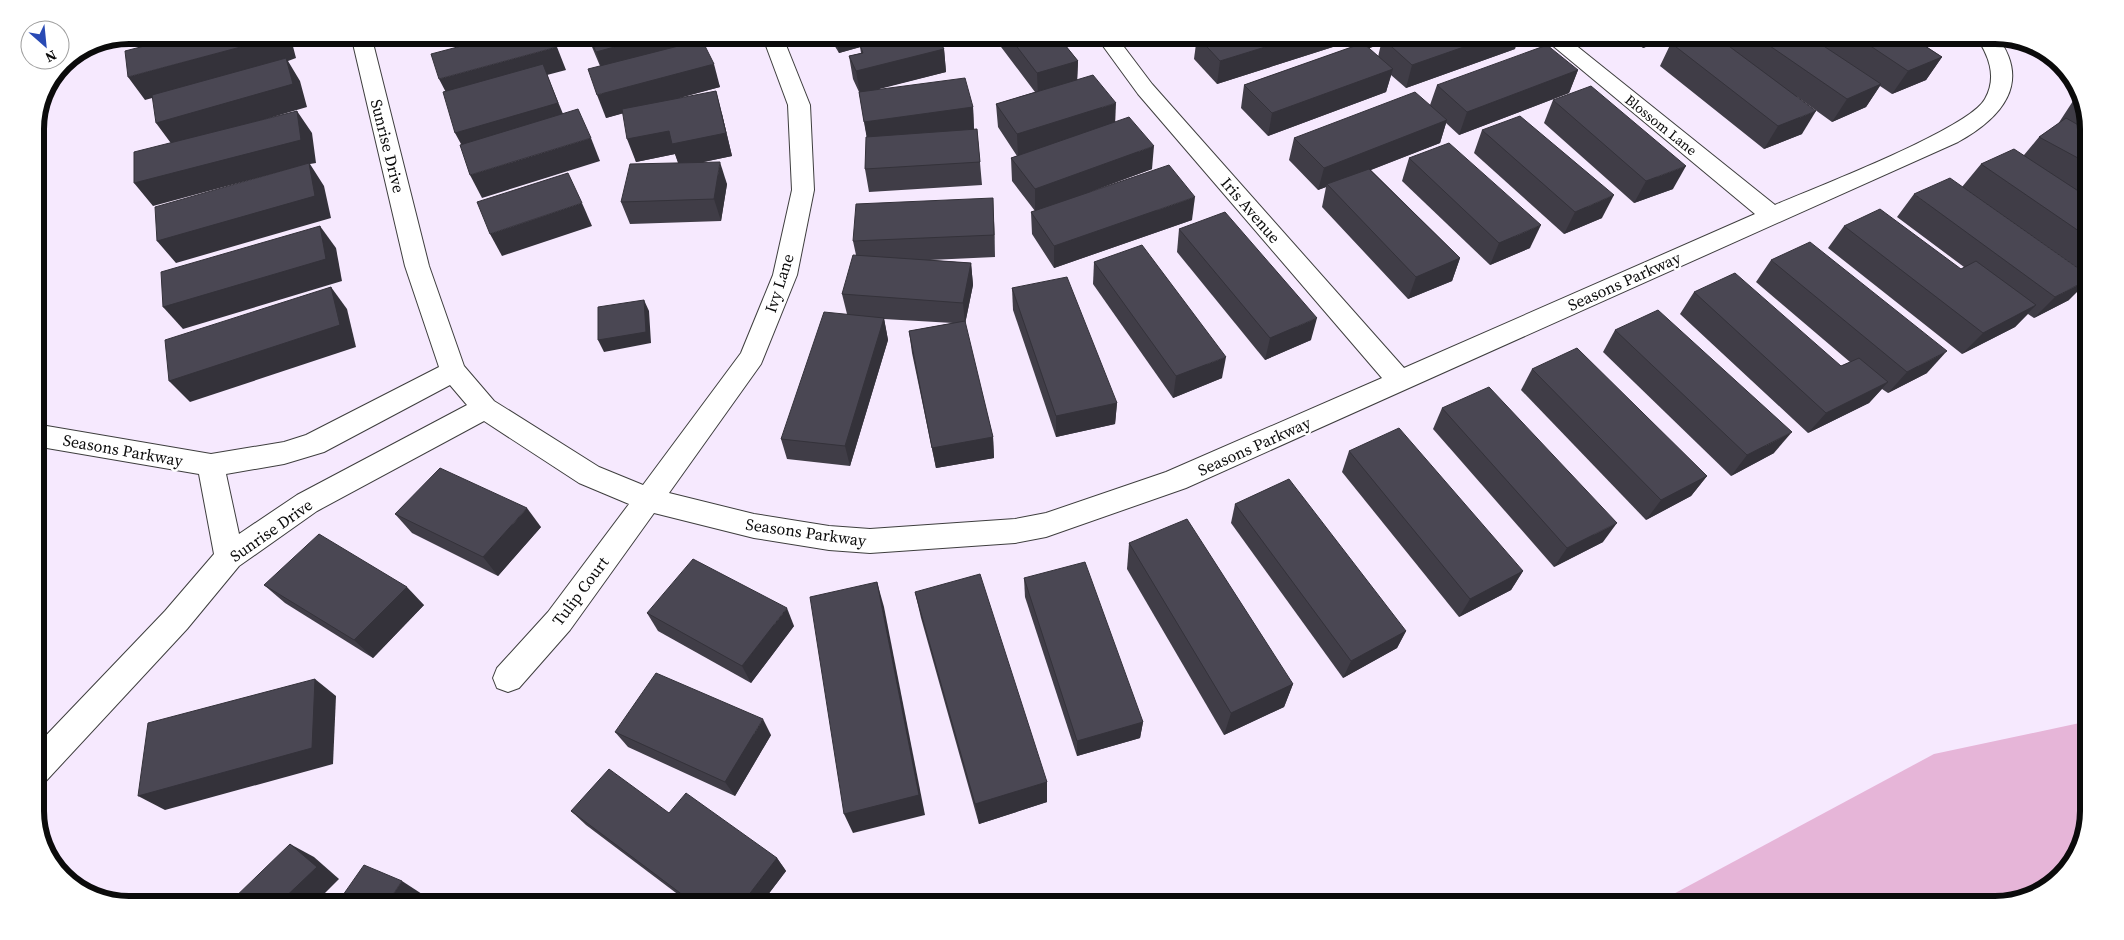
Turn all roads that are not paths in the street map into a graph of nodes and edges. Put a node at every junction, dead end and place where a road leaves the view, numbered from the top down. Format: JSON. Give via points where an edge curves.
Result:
{"nodes":[{"id":1,"x":363,"y":44,"type":"edge"},
{"id":2,"x":775,"y":44,"type":"edge"},
{"id":3,"x":1112,"y":44,"type":"edge"},
{"id":4,"x":1561,"y":44,"type":"edge"},
{"id":5,"x":1992,"y":44,"type":"edge"},
{"id":6,"x":1772,"y":215,"type":"junction"},
{"id":7,"x":1400,"y":381,"type":"junction"},
{"id":8,"x":468,"y":389,"type":"junction"},
{"id":9,"x":44,"y":437,"type":"edge"},
{"id":10,"x":211,"y":465,"type":"junction"},
{"id":11,"x":648,"y":499,"type":"junction"},
{"id":12,"x":229,"y":557,"type":"junction"},
{"id":13,"x":508,"y":678,"type":"dead end"},
{"id":14,"x":44,"y":760,"type":"edge"}],
"edges":[{"from":1,"to":8,"type":"street","name":"Sunrise Drive","via":[[417,266]]},
{"from":2,"to":11,"type":"street","name":"Ivy Lane","via":[[799,105],[803,190],[785,275],[752,357]]},
{"from":3,"to":7,"type":"street","name":"Iris Avenue","via":[[1145,89]]},
{"from":4,"to":6,"type":"street","name":"Blossom Lane"},
{"from":5,"to":6,"type":"street","name":"Seasons Parkway","via":[[2001,63],[2002,82],[1992,107],[1974,123],[1950,137]]},
{"from":6,"to":7,"type":"street","name":"Seasons Parkway"},
{"from":7,"to":11,"type":"street","name":"Seasons Parkway","via":[[1176,480],[1046,525],[1015,531],[870,542],[754,526]]},
{"from":8,"to":10,"type":"street","via":[[284,453]]},
{"from":8,"to":11,"type":"street","name":"Seasons Parkway","via":[[589,475]]},
{"from":8,"to":12,"type":"street","name":"Sunrise Drive"},
{"from":9,"to":10,"type":"street","name":"Seasons Parkway"},
{"from":10,"to":12,"type":"street"},
{"from":11,"to":13,"type":"street","name":"Tulip Court","via":[[559,621]]},
{"from":12,"to":14,"type":"street","name":"Sunrise Drive","via":[[176,620]]}]}
